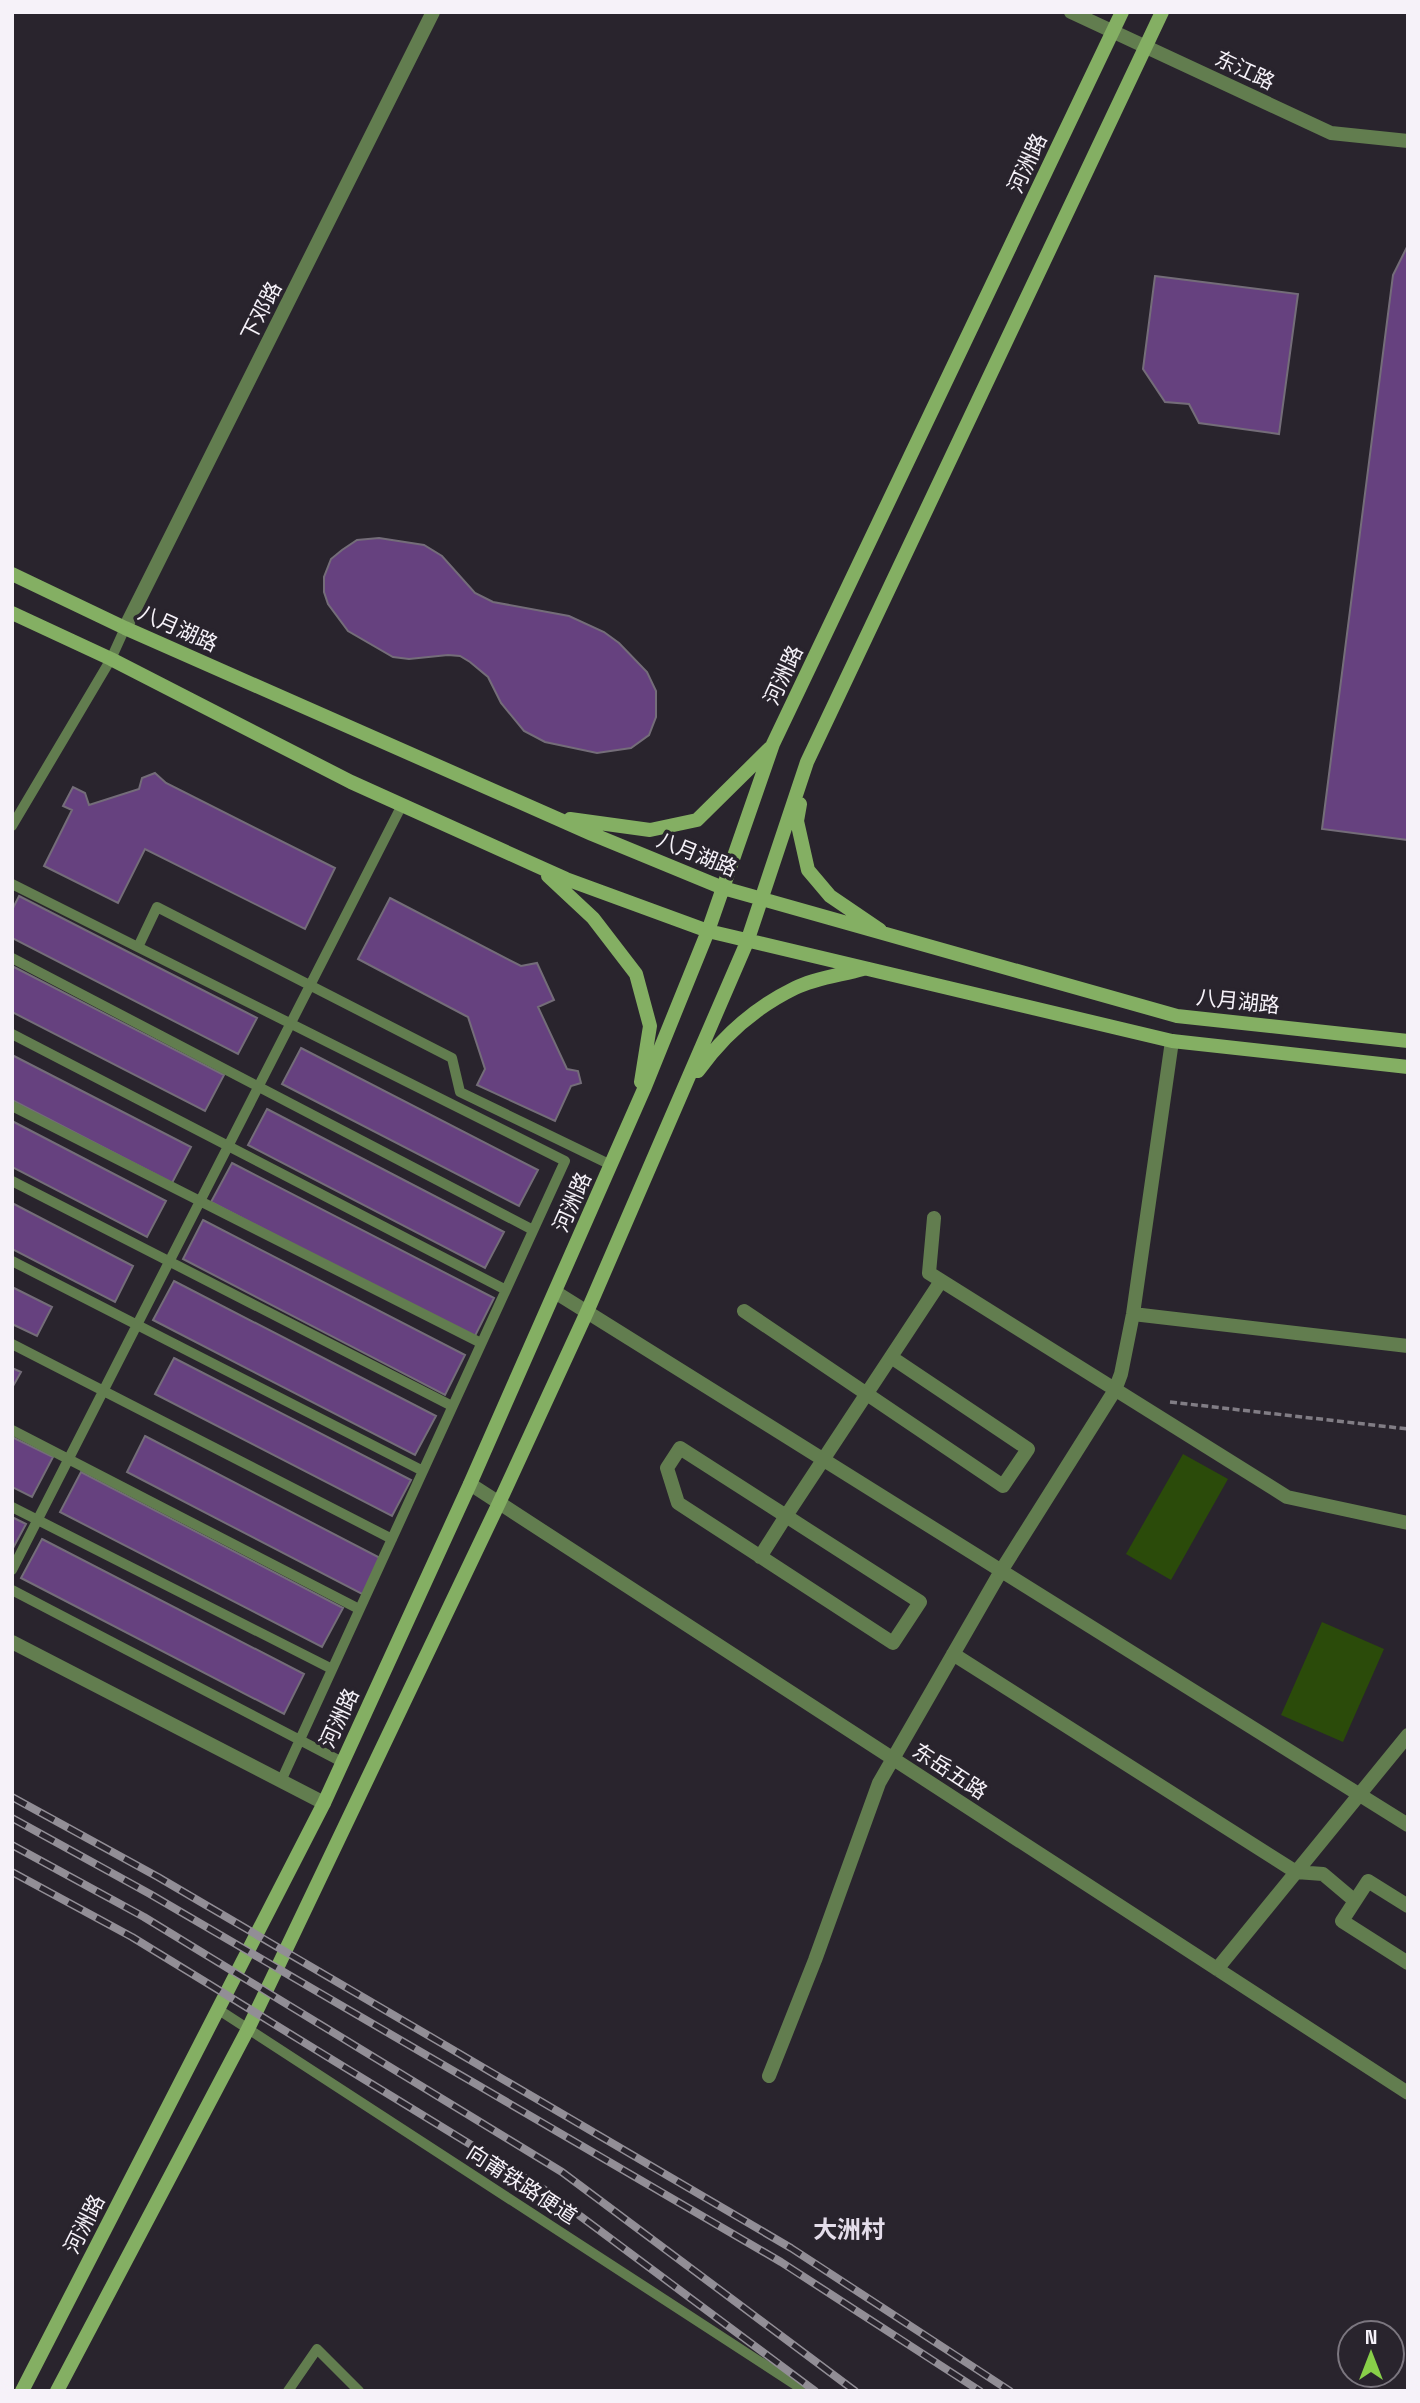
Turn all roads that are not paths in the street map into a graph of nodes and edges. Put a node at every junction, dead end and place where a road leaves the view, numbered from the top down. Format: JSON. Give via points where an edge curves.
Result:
{"nodes":[{"id":1,"x":433,"y":12,"type":"edge"},
{"id":2,"x":1071,"y":12,"type":"edge"},
{"id":3,"x":1122,"y":12,"type":"edge"},
{"id":4,"x":1162,"y":12,"type":"edge"},
{"id":5,"x":1112,"y":32,"type":"junction"},
{"id":6,"x":1144,"y":47,"type":"junction"},
{"id":7,"x":1408,"y":141,"type":"edge"},
{"id":8,"x":12,"y":574,"type":"edge"},
{"id":9,"x":12,"y":612,"type":"edge"},
{"id":10,"x":125,"y":628,"type":"junction"},
{"id":11,"x":111,"y":659,"type":"junction"},
{"id":12,"x":773,"y":744,"type":"junction"},
{"id":13,"x":807,"y":762,"type":"junction"},
{"id":14,"x":402,"y":805,"type":"junction"},
{"id":15,"x":551,"y":816,"type":"junction"},
{"id":16,"x":12,"y":826,"type":"edge"},
{"id":17,"x":540,"y":867,"type":"junction"},
{"id":18,"x":12,"y":884,"type":"edge"},
{"id":19,"x":723,"y":888,"type":"junction"},
{"id":20,"x":761,"y":900,"type":"junction"},
{"id":21,"x":708,"y":931,"type":"junction"},
{"id":22,"x":890,"y":936,"type":"junction"},
{"id":23,"x":747,"y":942,"type":"junction"},
{"id":24,"x":138,"y":947,"type":"junction"},
{"id":25,"x":12,"y":958,"type":"edge"},
{"id":26,"x":864,"y":969,"type":"junction"},
{"id":27,"x":310,"y":986,"type":"junction"},
{"id":28,"x":291,"y":1024,"type":"junction"},
{"id":29,"x":12,"y":1034,"type":"edge"},
{"id":30,"x":1172,"y":1041,"type":"junction"},
{"id":31,"x":1408,"y":1041,"type":"edge"},
{"id":32,"x":1408,"y":1067,"type":"edge"},
{"id":33,"x":259,"y":1086,"type":"junction"},
{"id":34,"x":681,"y":1096,"type":"junction"},
{"id":35,"x":638,"y":1104,"type":"junction"},
{"id":36,"x":12,"y":1106,"type":"edge"},
{"id":37,"x":229,"y":1146,"type":"junction"},
{"id":38,"x":611,"y":1165,"type":"junction"},
{"id":39,"x":12,"y":1181,"type":"edge"},
{"id":40,"x":200,"y":1201,"type":"junction"},
{"id":41,"x":934,"y":1217,"type":"dead end"},
{"id":42,"x":533,"y":1230,"type":"junction"},
{"id":43,"x":12,"y":1261,"type":"edge"},
{"id":44,"x":170,"y":1262,"type":"junction"},
{"id":45,"x":941,"y":1281,"type":"junction"},
{"id":46,"x":506,"y":1290,"type":"junction"},
{"id":47,"x":555,"y":1292,"type":"junction"},
{"id":48,"x":744,"y":1311,"type":"dead end"},
{"id":49,"x":587,"y":1312,"type":"junction"},
{"id":50,"x":1133,"y":1314,"type":"junction"},
{"id":51,"x":137,"y":1324,"type":"junction"},
{"id":52,"x":481,"y":1343,"type":"junction"},
{"id":53,"x":12,"y":1344,"type":"edge"},
{"id":54,"x":1408,"y":1346,"type":"edge"},
{"id":55,"x":891,"y":1357,"type":"junction"},
{"id":56,"x":1115,"y":1390,"type":"junction"},
{"id":57,"x":104,"y":1391,"type":"junction"},
{"id":58,"x":867,"y":1394,"type":"junction"},
{"id":59,"x":452,"y":1406,"type":"junction"},
{"id":60,"x":12,"y":1430,"type":"edge"},
{"id":61,"x":69,"y":1459,"type":"junction"},
{"id":62,"x":823,"y":1460,"type":"junction"},
{"id":63,"x":423,"y":1471,"type":"junction"},
{"id":64,"x":470,"y":1484,"type":"junction"},
{"id":65,"x":499,"y":1503,"type":"junction"},
{"id":66,"x":12,"y":1507,"type":"edge"},
{"id":67,"x":786,"y":1516,"type":"junction"},
{"id":68,"x":38,"y":1520,"type":"junction"},
{"id":69,"x":1408,"y":1523,"type":"edge"},
{"id":70,"x":392,"y":1539,"type":"junction"},
{"id":71,"x":761,"y":1557,"type":"junction"},
{"id":72,"x":12,"y":1570,"type":"edge"},
{"id":73,"x":1000,"y":1571,"type":"junction"},
{"id":74,"x":12,"y":1590,"type":"edge"},
{"id":75,"x":359,"y":1609,"type":"junction"},
{"id":76,"x":12,"y":1642,"type":"edge"},
{"id":77,"x":953,"y":1654,"type":"junction"},
{"id":78,"x":332,"y":1669,"type":"junction"},
{"id":79,"x":1408,"y":1735,"type":"edge"},
{"id":80,"x":299,"y":1740,"type":"junction"},
{"id":81,"x":893,"y":1758,"type":"junction"},
{"id":82,"x":342,"y":1762,"type":"junction"},
{"id":83,"x":281,"y":1781,"type":"junction"},
{"id":84,"x":1359,"y":1795,"type":"junction"},
{"id":85,"x":324,"y":1803,"type":"junction"},
{"id":86,"x":1408,"y":1825,"type":"edge"},
{"id":87,"x":1296,"y":1872,"type":"junction"},
{"id":88,"x":1355,"y":1900,"type":"junction"},
{"id":89,"x":1408,"y":1906,"type":"edge"},
{"id":90,"x":1408,"y":1962,"type":"edge"},
{"id":91,"x":1217,"y":1969,"type":"junction"},
{"id":92,"x":219,"y":2010,"type":"junction"},
{"id":93,"x":248,"y":2029,"type":"junction"},
{"id":94,"x":769,"y":2076,"type":"dead end"},
{"id":95,"x":1408,"y":2093,"type":"edge"},
{"id":96,"x":22,"y":2391,"type":"edge"},
{"id":97,"x":57,"y":2391,"type":"edge"},
{"id":98,"x":288,"y":2391,"type":"edge"},
{"id":99,"x":359,"y":2391,"type":"edge"},
{"id":100,"x":805,"y":2391,"type":"edge"}],
"edges":[{"from":1,"to":10,"type":"street","name":"下邓路"},
{"from":2,"to":5,"type":"street","name":"东江路"},
{"from":3,"to":5,"type":"main road","name":"河洲路"},
{"from":4,"to":6,"type":"main road"},
{"from":5,"to":6,"type":"street","name":"东江路"},
{"from":5,"to":12,"type":"main road","name":"河洲路"},
{"from":6,"to":7,"type":"street","name":"东江路","via":[[1331,133]]},
{"from":6,"to":13,"type":"main road"},
{"from":8,"to":10,"type":"main road","name":"八月湖路"},
{"from":9,"to":11,"type":"main road"},
{"from":10,"to":11,"type":"lane"},
{"from":10,"to":15,"type":"main road","name":"八月湖路"},
{"from":11,"to":14,"type":"main road"},
{"from":11,"to":16,"type":"lane"},
{"from":12,"to":15,"type":"main road","via":[[697,820],[650,830]]},
{"from":12,"to":19,"type":"main road","name":"河洲路"},
{"from":13,"to":20,"type":"main road"},
{"from":13,"to":22,"type":"main road","via":[[797,821],[808,870],[830,896]]},
{"from":14,"to":17,"type":"main road"},
{"from":14,"to":27,"type":"lane"},
{"from":15,"to":19,"type":"main road","name":"八月湖路"},
{"from":17,"to":21,"type":"main road"},
{"from":17,"to":35,"type":"main road","via":[[593,918],[636,974],[650,1026]]},
{"from":18,"to":24,"type":"lane"},
{"from":19,"to":20,"type":"main road","name":"八月湖路"},
{"from":19,"to":21,"type":"main road","name":"河洲路"},
{"from":20,"to":22,"type":"main road","name":"八月湖路"},
{"from":20,"to":23,"type":"main road"},
{"from":21,"to":23,"type":"main road"},
{"from":21,"to":35,"type":"main road","name":"河洲路"},
{"from":22,"to":31,"type":"main road","name":"八月湖路","via":[[1177,1016]]},
{"from":23,"to":26,"type":"main road"},
{"from":23,"to":34,"type":"main road"},
{"from":24,"to":27,"type":"lane","via":[[157,907]]},
{"from":24,"to":28,"type":"lane"},
{"from":25,"to":33,"type":"lane"},
{"from":26,"to":30,"type":"main road"},
{"from":26,"to":34,"type":"main road","via":[[797,987],[745,1020],[715,1047]]},
{"from":27,"to":28,"type":"lane"},
{"from":27,"to":38,"type":"lane","via":[[452,1058],[460,1092]]},
{"from":28,"to":33,"type":"lane"},
{"from":28,"to":42,"type":"lane","via":[[565,1161]]},
{"from":29,"to":37,"type":"lane"},
{"from":30,"to":32,"type":"main road"},
{"from":30,"to":50,"type":"street"},
{"from":33,"to":37,"type":"lane"},
{"from":33,"to":42,"type":"lane"},
{"from":34,"to":49,"type":"main road"},
{"from":35,"to":38,"type":"main road","name":"河洲路"},
{"from":36,"to":40,"type":"lane"},
{"from":37,"to":40,"type":"lane"},
{"from":37,"to":46,"type":"lane"},
{"from":38,"to":47,"type":"main road","name":"河洲路"},
{"from":39,"to":44,"type":"lane"},
{"from":40,"to":44,"type":"lane"},
{"from":40,"to":52,"type":"lane"},
{"from":41,"to":45,"type":"street","via":[[929,1273]]},
{"from":42,"to":46,"type":"lane"},
{"from":43,"to":51,"type":"lane"},
{"from":44,"to":51,"type":"lane"},
{"from":44,"to":59,"type":"lane"},
{"from":45,"to":55,"type":"street"},
{"from":45,"to":56,"type":"street"},
{"from":46,"to":52,"type":"lane"},
{"from":47,"to":49,"type":"street"},
{"from":47,"to":64,"type":"main road","name":"河洲路"},
{"from":48,"to":58,"type":"street"},
{"from":49,"to":62,"type":"street"},
{"from":49,"to":65,"type":"main road"},
{"from":50,"to":54,"type":"street"},
{"from":50,"to":56,"type":"street"},
{"from":51,"to":57,"type":"lane"},
{"from":51,"to":63,"type":"lane"},
{"from":52,"to":59,"type":"lane"},
{"from":53,"to":57,"type":"lane"},
{"from":55,"to":58,"type":"street"},
{"from":55,"to":58,"type":"street","via":[[1028,1449],[1003,1486]]},
{"from":56,"to":69,"type":"street","via":[[1287,1497]]},
{"from":56,"to":73,"type":"street"},
{"from":57,"to":61,"type":"lane"},
{"from":57,"to":70,"type":"lane"},
{"from":58,"to":62,"type":"street"},
{"from":59,"to":63,"type":"lane"},
{"from":60,"to":61,"type":"lane"},
{"from":61,"to":68,"type":"lane"},
{"from":61,"to":75,"type":"lane"},
{"from":62,"to":67,"type":"street"},
{"from":62,"to":73,"type":"street"},
{"from":63,"to":70,"type":"lane"},
{"from":64,"to":65,"type":"street","name":"东岳五路"},
{"from":64,"to":82,"type":"main road","name":"河洲路"},
{"from":65,"to":81,"type":"street","name":"东岳五路"},
{"from":65,"to":93,"type":"main road"},
{"from":66,"to":68,"type":"lane"},
{"from":67,"to":71,"type":"street"},
{"from":67,"to":71,"type":"street","via":[[680,1448],[667,1468],[678,1503]]},
{"from":67,"to":71,"type":"street","via":[[920,1602],[893,1643]]},
{"from":68,"to":72,"type":"lane"},
{"from":68,"to":78,"type":"lane"},
{"from":70,"to":75,"type":"lane"},
{"from":73,"to":77,"type":"street"},
{"from":73,"to":84,"type":"street"},
{"from":74,"to":80,"type":"lane"},
{"from":75,"to":78,"type":"lane"},
{"from":76,"to":83,"type":"street"},
{"from":77,"to":81,"type":"street"},
{"from":77,"to":87,"type":"street"},
{"from":78,"to":80,"type":"lane"},
{"from":79,"to":84,"type":"street"},
{"from":80,"to":82,"type":"lane"},
{"from":80,"to":83,"type":"lane"},
{"from":81,"to":91,"type":"street","name":"东岳五路"},
{"from":81,"to":94,"type":"street","via":[[879,1783]]},
{"from":82,"to":85,"type":"main road","name":"河洲路"},
{"from":83,"to":85,"type":"street"},
{"from":84,"to":86,"type":"street"},
{"from":84,"to":87,"type":"street"},
{"from":85,"to":92,"type":"main road","name":"河洲路"},
{"from":87,"to":88,"type":"street","via":[[1323,1874]]},
{"from":87,"to":91,"type":"street"},
{"from":88,"to":89,"type":"street","via":[[1368,1881]]},
{"from":88,"to":90,"type":"street","via":[[1342,1921]]},
{"from":91,"to":95,"type":"street","name":"东岳五路"},
{"from":92,"to":93,"type":"lane","name":"向莆铁路便道"},
{"from":92,"to":96,"type":"main road","name":"河洲路"},
{"from":93,"to":97,"type":"main road"},
{"from":93,"to":100,"type":"lane","name":"向莆铁路便道"},
{"from":98,"to":99,"type":"lane","via":[[317,2349]]}]}
